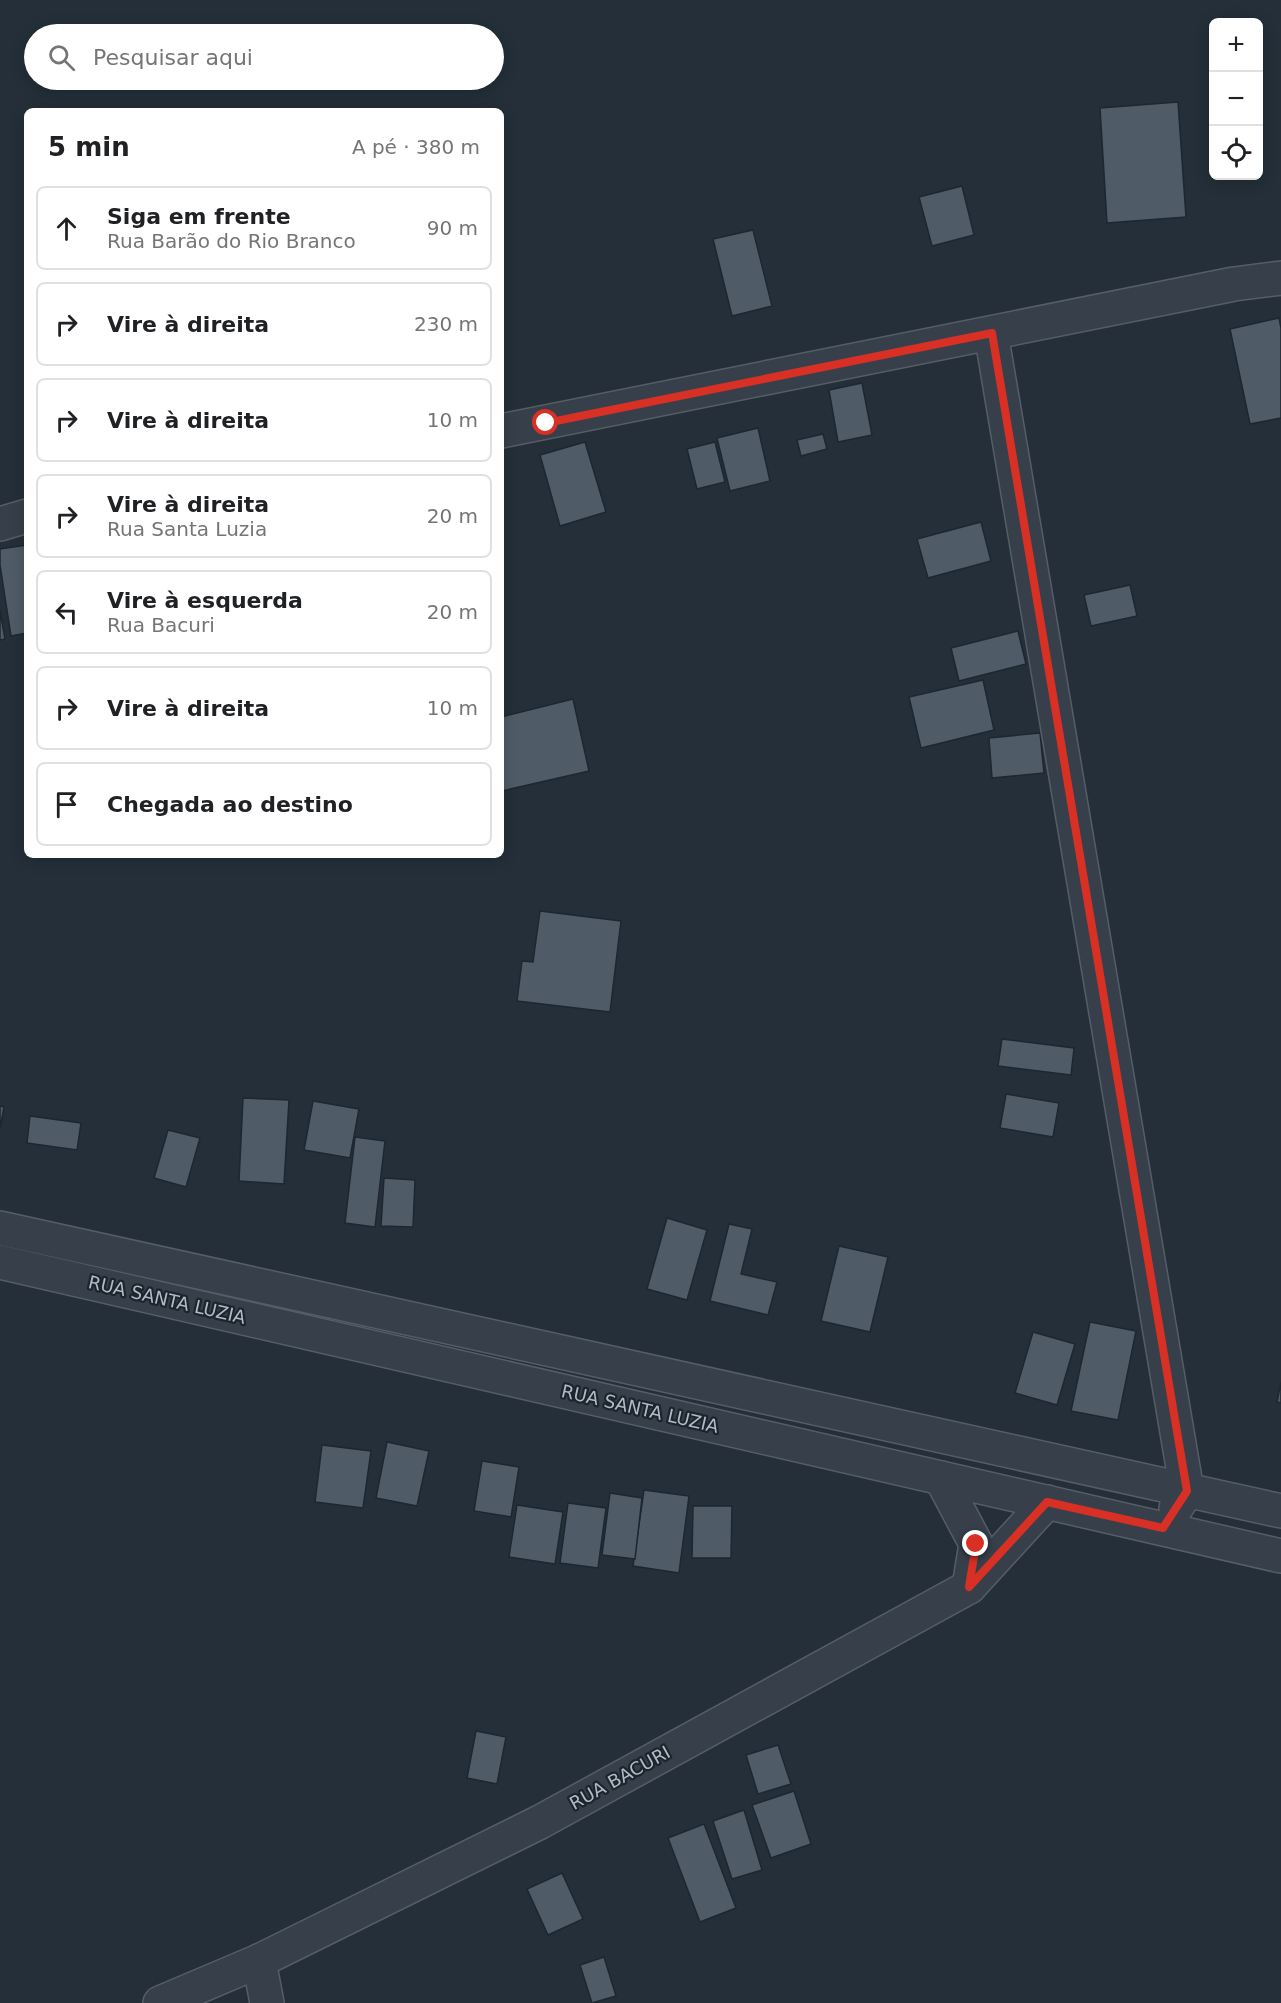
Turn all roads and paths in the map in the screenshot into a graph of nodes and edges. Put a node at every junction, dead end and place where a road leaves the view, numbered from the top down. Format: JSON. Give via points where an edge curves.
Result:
{"nodes":[{"id":1,"x":1281,"y":278,"type":"edge"},
{"id":2,"x":992,"y":333,"type":"junction"},
{"id":3,"x":504,"y":429,"type":"edge"},
{"id":4,"x":24,"y":517,"type":"edge"},
{"id":5,"x":0,"y":524,"type":"edge"},
{"id":6,"x":0,"y":1227,"type":"edge"},
{"id":7,"x":0,"y":1262,"type":"edge"},
{"id":8,"x":941,"y":1478,"type":"junction"},
{"id":9,"x":1187,"y":1491,"type":"junction"},
{"id":10,"x":1047,"y":1502,"type":"junction"},
{"id":11,"x":1281,"y":1511,"type":"edge"},
{"id":12,"x":1163,"y":1528,"type":"junction"},
{"id":13,"x":1281,"y":1556,"type":"edge"},
{"id":14,"x":969,"y":1587,"type":"junction"},
{"id":15,"x":259,"y":1961,"type":"junction"},
{"id":16,"x":160,"y":2003,"type":"edge"},
{"id":17,"x":267,"y":2003,"type":"edge"}],
"edges":[{"from":1,"to":2,"type":"street"},
{"from":2,"to":3,"type":"street"},
{"from":2,"to":9,"type":"street"},
{"from":4,"to":5,"type":"street"},
{"from":6,"to":9,"type":"street","name":"RUA SANTA LUZIA"},
{"from":7,"to":8,"type":"street","name":"RUA SANTA LUZIA"},
{"from":8,"to":10,"type":"street","name":"RUA SANTA LUZIA"},
{"from":8,"to":14,"type":"street","via":[[976,1544]]},
{"from":9,"to":11,"type":"street","name":"RUA SANTA LUZIA"},
{"from":9,"to":12,"type":"street"},
{"from":10,"to":12,"type":"street","name":"RUA SANTA LUZIA"},
{"from":10,"to":14,"type":"street","name":"RUA BACURI"},
{"from":12,"to":13,"type":"street","name":"RUA SANTA LUZIA"},
{"from":14,"to":15,"type":"street","name":"RUA BACURI","via":[[540,1822]]},
{"from":15,"to":16,"type":"street","name":"RUA BACURI"},
{"from":15,"to":17,"type":"street"}]}
